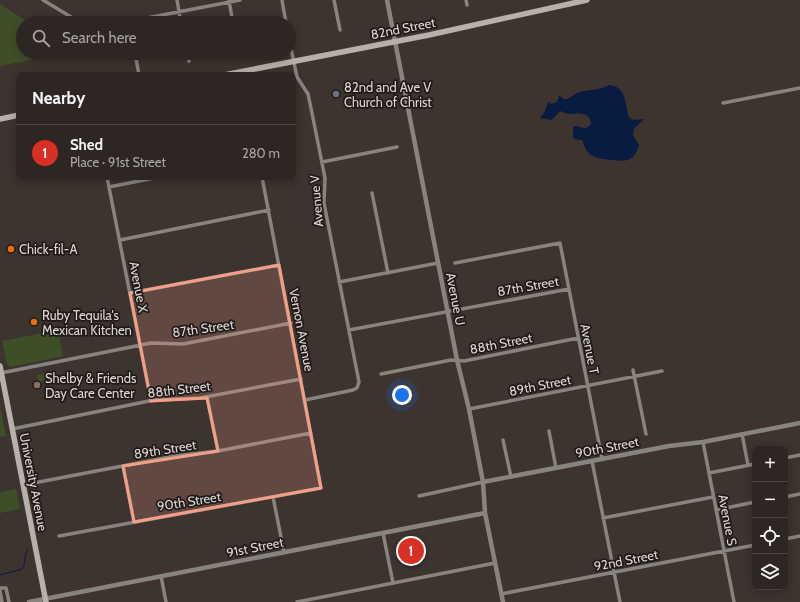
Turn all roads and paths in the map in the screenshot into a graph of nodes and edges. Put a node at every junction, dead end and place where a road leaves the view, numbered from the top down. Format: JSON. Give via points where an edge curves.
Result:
{"nodes":[{"id":1,"x":44,"y":0,"type":"edge"},
{"id":2,"x":177,"y":0,"type":"edge"},
{"id":3,"x":240,"y":0,"type":"edge"},
{"id":4,"x":282,"y":0,"type":"edge"},
{"id":5,"x":334,"y":0,"type":"edge"},
{"id":6,"x":387,"y":0,"type":"edge"},
{"id":7,"x":466,"y":0,"type":"edge"},
{"id":8,"x":587,"y":0,"type":"edge"},
{"id":9,"x":229,"y":1,"type":"edge"},
{"id":10,"x":467,"y":6,"type":"dead end"},
{"id":11,"x":179,"y":12,"type":"junction"},
{"id":12,"x":70,"y":16,"type":"edge"},
{"id":13,"x":159,"y":16,"type":"edge"},
{"id":14,"x":180,"y":16,"type":"edge"},
{"id":15,"x":232,"y":16,"type":"edge"},
{"id":16,"x":285,"y":16,"type":"edge"},
{"id":17,"x":340,"y":30,"type":"dead end"},
{"id":18,"x":395,"y":42,"type":"junction"},
{"id":19,"x":136,"y":60,"type":"edge"},
{"id":20,"x":293,"y":61,"type":"junction"},
{"id":21,"x":138,"y":72,"type":"edge"},
{"id":22,"x":239,"y":72,"type":"edge"},
{"id":23,"x":296,"y":72,"type":"edge"},
{"id":24,"x":296,"y":73,"type":"edge"},
{"id":25,"x":800,"y":88,"type":"edge"},
{"id":26,"x":723,"y":103,"type":"dead end"},
{"id":27,"x":16,"y":116,"type":"edge"},
{"id":28,"x":0,"y":119,"type":"edge"},
{"id":29,"x":397,"y":147,"type":"dead end"},
{"id":30,"x":322,"y":162,"type":"junction"},
{"id":31,"x":108,"y":180,"type":"edge"},
{"id":32,"x":144,"y":180,"type":"edge"},
{"id":33,"x":263,"y":180,"type":"edge"},
{"id":34,"x":109,"y":187,"type":"junction"},
{"id":35,"x":372,"y":193,"type":"dead end"},
{"id":36,"x":269,"y":210,"type":"junction"},
{"id":37,"x":120,"y":240,"type":"junction"},
{"id":38,"x":438,"y":263,"type":"junction"},
{"id":39,"x":455,"y":263,"type":"dead end"},
{"id":40,"x":279,"y":264,"type":"junction"},
{"id":41,"x":388,"y":273,"type":"junction"},
{"id":42,"x":339,"y":282,"type":"junction"},
{"id":43,"x":569,"y":289,"type":"junction"},
{"id":44,"x":130,"y":293,"type":"junction"},
{"id":45,"x":448,"y":311,"type":"junction"},
{"id":46,"x":291,"y":324,"type":"junction"},
{"id":47,"x":348,"y":330,"type":"junction"},
{"id":48,"x":578,"y":338,"type":"junction"},
{"id":49,"x":140,"y":345,"type":"junction"},
{"id":50,"x":457,"y":360,"type":"junction"},
{"id":51,"x":1,"y":369,"type":"edge"},
{"id":52,"x":633,"y":370,"type":"dead end"},
{"id":53,"x":662,"y":371,"type":"dead end"},
{"id":54,"x":381,"y":374,"type":"dead end"},
{"id":55,"x":635,"y":377,"type":"junction"},
{"id":56,"x":301,"y":379,"type":"junction"},
{"id":57,"x":587,"y":386,"type":"junction"},
{"id":58,"x":207,"y":397,"type":"junction"},
{"id":59,"x":305,"y":400,"type":"junction"},
{"id":60,"x":151,"y":401,"type":"junction"},
{"id":61,"x":469,"y":409,"type":"junction"},
{"id":62,"x":800,"y":423,"type":"edge"},
{"id":63,"x":12,"y":429,"type":"junction"},
{"id":64,"x":548,"y":431,"type":"dead end"},
{"id":65,"x":310,"y":433,"type":"junction"},
{"id":66,"x":646,"y":434,"type":"dead end"},
{"id":67,"x":742,"y":434,"type":"junction"},
{"id":68,"x":503,"y":440,"type":"dead end"},
{"id":69,"x":703,"y":442,"type":"junction"},
{"id":70,"x":218,"y":451,"type":"junction"},
{"id":71,"x":800,"y":455,"type":"edge"},
{"id":72,"x":788,"y":457,"type":"edge"},
{"id":73,"x":602,"y":459,"type":"junction"},
{"id":74,"x":592,"y":461,"type":"junction"},
{"id":75,"x":752,"y":464,"type":"edge"},
{"id":76,"x":748,"y":465,"type":"junction"},
{"id":77,"x":123,"y":466,"type":"junction"},
{"id":78,"x":556,"y":468,"type":"junction"},
{"id":79,"x":709,"y":473,"type":"junction"},
{"id":80,"x":511,"y":477,"type":"junction"},
{"id":81,"x":483,"y":482,"type":"junction"},
{"id":82,"x":23,"y":485,"type":"junction"},
{"id":83,"x":321,"y":488,"type":"joint"},
{"id":84,"x":800,"y":494,"type":"edge"},
{"id":85,"x":419,"y":496,"type":"dead end"},
{"id":86,"x":788,"y":496,"type":"edge"},
{"id":87,"x":273,"y":497,"type":"junction"},
{"id":88,"x":713,"y":497,"type":"junction"},
{"id":89,"x":752,"y":503,"type":"edge"},
{"id":90,"x":716,"y":510,"type":"junction"},
{"id":91,"x":485,"y":513,"type":"junction"},
{"id":92,"x":603,"y":518,"type":"junction"},
{"id":93,"x":134,"y":522,"type":"junction"},
{"id":94,"x":383,"y":533,"type":"junction"},
{"id":95,"x":60,"y":536,"type":"dead end"},
{"id":96,"x":800,"y":536,"type":"edge"},
{"id":97,"x":788,"y":538,"type":"edge"},
{"id":98,"x":752,"y":546,"type":"edge"},
{"id":99,"x":724,"y":551,"type":"junction"},
{"id":100,"x":284,"y":552,"type":"junction"},
{"id":101,"x":495,"y":563,"type":"junction"},
{"id":102,"x":614,"y":572,"type":"junction"},
{"id":103,"x":161,"y":576,"type":"junction"},
{"id":104,"x":393,"y":583,"type":"junction"},
{"id":105,"x":0,"y":588,"type":"edge"},
{"id":106,"x":0,"y":591,"type":"edge"},
{"id":107,"x":501,"y":594,"type":"junction"},
{"id":108,"x":46,"y":600,"type":"edge"},
{"id":109,"x":2,"y":602,"type":"edge"},
{"id":110,"x":9,"y":602,"type":"edge"},
{"id":111,"x":29,"y":602,"type":"edge"},
{"id":112,"x":166,"y":602,"type":"edge"},
{"id":113,"x":297,"y":602,"type":"edge"},
{"id":114,"x":503,"y":602,"type":"edge"},
{"id":115,"x":620,"y":602,"type":"edge"},
{"id":116,"x":734,"y":602,"type":"edge"}],
"edges":[{"from":1,"to":12,"type":"street"},
{"from":2,"to":11,"type":"street"},
{"from":3,"to":9,"type":"street"},
{"from":4,"to":16,"type":"street"},
{"from":5,"to":17,"type":"street"},
{"from":6,"to":18,"type":"street","name":"Avenue U"},
{"from":7,"to":10,"type":"street"},
{"from":8,"to":18,"type":"main road","name":"82nd Street"},
{"from":9,"to":11,"type":"street"},
{"from":9,"to":15,"type":"street"},
{"from":11,"to":13,"type":"street"},
{"from":11,"to":14,"type":"street"},
{"from":18,"to":20,"type":"main road","name":"82nd Street"},
{"from":18,"to":38,"type":"street","name":"Avenue U"},
{"from":19,"to":21,"type":"street"},
{"from":20,"to":22,"type":"main road","name":"82nd Street"},
{"from":20,"to":23,"type":"street","name":"Avenue V"},
{"from":24,"to":30,"type":"street","name":"Avenue V","via":[[309,97]]},
{"from":25,"to":26,"type":"street"},
{"from":27,"to":28,"type":"main road"},
{"from":29,"to":30,"type":"street"},
{"from":30,"to":42,"type":"street","name":"Avenue V","via":[[325,178],[324,202]]},
{"from":31,"to":34,"type":"street","name":"Avenue X"},
{"from":32,"to":34,"type":"street"},
{"from":33,"to":36,"type":"street","name":"Vernon Avenue"},
{"from":34,"to":37,"type":"street","name":"Avenue X"},
{"from":35,"to":41,"type":"street"},
{"from":36,"to":37,"type":"street"},
{"from":36,"to":40,"type":"street","name":"Vernon Avenue"},
{"from":37,"to":44,"type":"street","name":"Avenue X"},
{"from":38,"to":41,"type":"street"},
{"from":38,"to":45,"type":"street","name":"Avenue U"},
{"from":39,"to":43,"type":"street","name":"Avenue T","via":[[560,243]]},
{"from":40,"to":44,"type":"street"},
{"from":40,"to":46,"type":"street","name":"Vernon Avenue"},
{"from":41,"to":42,"type":"street"},
{"from":42,"to":47,"type":"street","name":"Avenue V"},
{"from":43,"to":45,"type":"street","name":"87th Street"},
{"from":43,"to":48,"type":"street","name":"Avenue T"},
{"from":44,"to":49,"type":"street","name":"Avenue X"},
{"from":45,"to":47,"type":"street","name":"87th Street"},
{"from":45,"to":50,"type":"street","name":"Avenue U"},
{"from":46,"to":49,"type":"street","name":"87th Street","via":[[183,344]]},
{"from":46,"to":56,"type":"street","name":"Vernon Avenue"},
{"from":47,"to":59,"type":"street","name":"Avenue V","via":[[357,388]]},
{"from":48,"to":50,"type":"street","name":"88th Street"},
{"from":48,"to":57,"type":"street","name":"Avenue T"},
{"from":49,"to":51,"type":"street","name":"87th Street"},
{"from":49,"to":60,"type":"street","name":"Avenue X"},
{"from":50,"to":54,"type":"street","name":"88th Street"},
{"from":50,"to":61,"type":"street","name":"Avenue U"},
{"from":51,"to":63,"type":"main road","name":"University Avenue"},
{"from":52,"to":55,"type":"street"},
{"from":53,"to":55,"type":"street","name":"89th Street"},
{"from":55,"to":57,"type":"street","name":"89th Street"},
{"from":55,"to":66,"type":"street"},
{"from":56,"to":58,"type":"street","name":"88th Street"},
{"from":56,"to":59,"type":"street","name":"Vernon Avenue"},
{"from":57,"to":61,"type":"street","name":"89th Street"},
{"from":57,"to":73,"type":"street","name":"Avenue T"},
{"from":58,"to":60,"type":"street","name":"88th Street"},
{"from":58,"to":70,"type":"street"},
{"from":59,"to":65,"type":"street","name":"Vernon Avenue"},
{"from":60,"to":63,"type":"street","name":"88th Street"},
{"from":61,"to":81,"type":"street","name":"Avenue U"},
{"from":62,"to":67,"type":"street","name":"90th Street"},
{"from":63,"to":82,"type":"main road","name":"University Avenue"},
{"from":64,"to":78,"type":"street"},
{"from":65,"to":70,"type":"street","name":"89th Street"},
{"from":65,"to":83,"type":"street","name":"Vernon Avenue"},
{"from":67,"to":69,"type":"street","name":"90th Street"},
{"from":67,"to":76,"type":"street"},
{"from":68,"to":80,"type":"street"},
{"from":69,"to":73,"type":"street","name":"90th Street"},
{"from":69,"to":79,"type":"street","name":"Avenue S"},
{"from":70,"to":77,"type":"street","name":"89th Street"},
{"from":71,"to":72,"type":"street"},
{"from":73,"to":74,"type":"street","name":"90th Street"},
{"from":74,"to":78,"type":"street","name":"90th Street"},
{"from":74,"to":92,"type":"street"},
{"from":75,"to":76,"type":"street"},
{"from":76,"to":79,"type":"street"},
{"from":77,"to":82,"type":"street","name":"89th Street"},
{"from":77,"to":93,"type":"street"},
{"from":78,"to":80,"type":"street","name":"90th Street"},
{"from":79,"to":88,"type":"street","name":"Avenue S"},
{"from":80,"to":81,"type":"street","name":"90th Street"},
{"from":81,"to":85,"type":"street","name":"90th Street"},
{"from":81,"to":91,"type":"street","name":"Avenue U"},
{"from":82,"to":108,"type":"main road","name":"University Avenue"},
{"from":83,"to":87,"type":"street","name":"90th Street"},
{"from":84,"to":86,"type":"street"},
{"from":87,"to":93,"type":"street","name":"90th Street"},
{"from":87,"to":100,"type":"street"},
{"from":88,"to":90,"type":"street","name":"Avenue S"},
{"from":88,"to":92,"type":"street"},
{"from":89,"to":90,"type":"street"},
{"from":90,"to":99,"type":"street","name":"Avenue S"},
{"from":91,"to":94,"type":"street","name":"91st Street"},
{"from":91,"to":101,"type":"street","name":"Avenue U"},
{"from":92,"to":102,"type":"street"},
{"from":93,"to":95,"type":"street","name":"90th Street"},
{"from":94,"to":100,"type":"street","name":"91st Street"},
{"from":94,"to":104,"type":"street"},
{"from":96,"to":97,"type":"street"},
{"from":98,"to":99,"type":"street","name":"92nd Street"},
{"from":99,"to":102,"type":"street","name":"92nd Street"},
{"from":99,"to":116,"type":"street","name":"Avenue S"},
{"from":100,"to":103,"type":"street","name":"91st Street"},
{"from":101,"to":104,"type":"street"},
{"from":101,"to":107,"type":"street","name":"Avenue U"},
{"from":102,"to":107,"type":"street","name":"92nd Street"},
{"from":102,"to":115,"type":"street"},
{"from":103,"to":108,"type":"street","name":"91st Street"},
{"from":103,"to":112,"type":"street"},
{"from":104,"to":113,"type":"street"},
{"from":105,"to":110,"type":"street","via":[[5,587]]},
{"from":106,"to":109,"type":"street"},
{"from":107,"to":114,"type":"street","name":"Avenue U"},
{"from":108,"to":111,"type":"street","name":"91st Street"}]}
